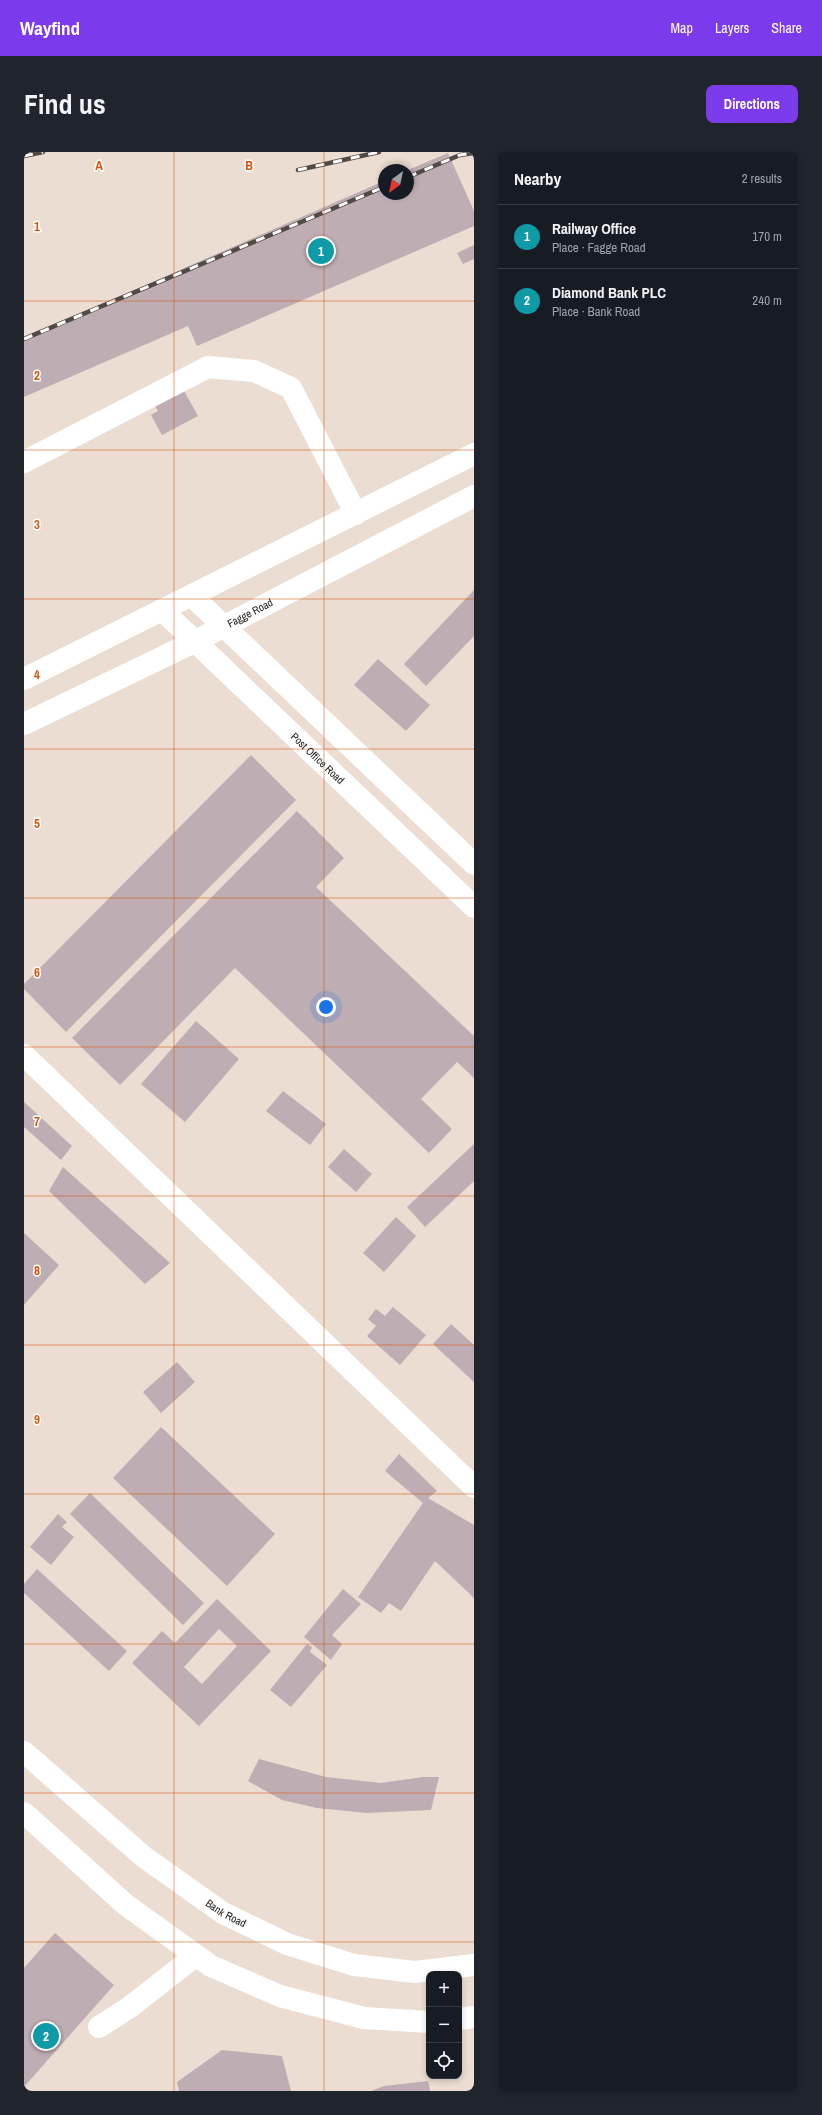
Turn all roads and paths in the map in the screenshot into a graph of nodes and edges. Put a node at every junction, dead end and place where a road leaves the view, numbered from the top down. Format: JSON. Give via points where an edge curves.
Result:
{"nodes":[{"id":1,"x":474,"y":454,"type":"edge"},
{"id":2,"x":24,"y":462,"type":"edge"},
{"id":3,"x":474,"y":496,"type":"edge"},
{"id":4,"x":356,"y":514,"type":"junction"},
{"id":5,"x":192,"y":596,"type":"junction"},
{"id":6,"x":162,"y":610,"type":"junction"},
{"id":7,"x":222,"y":626,"type":"junction"},
{"id":8,"x":194,"y":642,"type":"junction"},
{"id":9,"x":24,"y":679,"type":"edge"},
{"id":10,"x":24,"y":724,"type":"edge"},
{"id":11,"x":474,"y":864,"type":"edge"},
{"id":12,"x":474,"y":907,"type":"edge"},
{"id":13,"x":24,"y":1055,"type":"edge"},
{"id":14,"x":474,"y":1487,"type":"edge"},
{"id":15,"x":24,"y":1752,"type":"edge"},
{"id":16,"x":24,"y":1812,"type":"edge"},
{"id":17,"x":196,"y":1956,"type":"junction"},
{"id":18,"x":474,"y":1965,"type":"edge"},
{"id":19,"x":474,"y":2017,"type":"edge"},
{"id":20,"x":462,"y":2019,"type":"edge"},
{"id":21,"x":426,"y":2022,"type":"edge"},
{"id":22,"x":99,"y":2027,"type":"dead end"}],
"edges":[{"from":1,"to":4,"type":"street"},
{"from":2,"to":4,"type":"street","via":[[208,367],[254,371],[291,388]]},
{"from":3,"to":7,"type":"street","name":"Fagge Road"},
{"from":4,"to":5,"type":"street"},
{"from":5,"to":6,"type":"street"},
{"from":5,"to":7,"type":"street"},
{"from":6,"to":8,"type":"street","name":"Post Office Road"},
{"from":6,"to":9,"type":"street"},
{"from":7,"to":8,"type":"street","name":"Fagge Road"},
{"from":7,"to":11,"type":"street"},
{"from":8,"to":10,"type":"street","name":"Fagge Road"},
{"from":8,"to":12,"type":"street","name":"Post Office Road"},
{"from":13,"to":14,"type":"street"},
{"from":15,"to":18,"type":"street","name":"Bank Road","via":[[144,1857],[223,1913],[287,1944],[354,1965],[415,1972]]},
{"from":16,"to":17,"type":"street","via":[[126,1905]]},
{"from":17,"to":21,"type":"street","via":[[211,1966],[280,1996],[364,2018]]},
{"from":17,"to":22,"type":"street","via":[[130,2007]]},
{"from":19,"to":20,"type":"street"}]}
